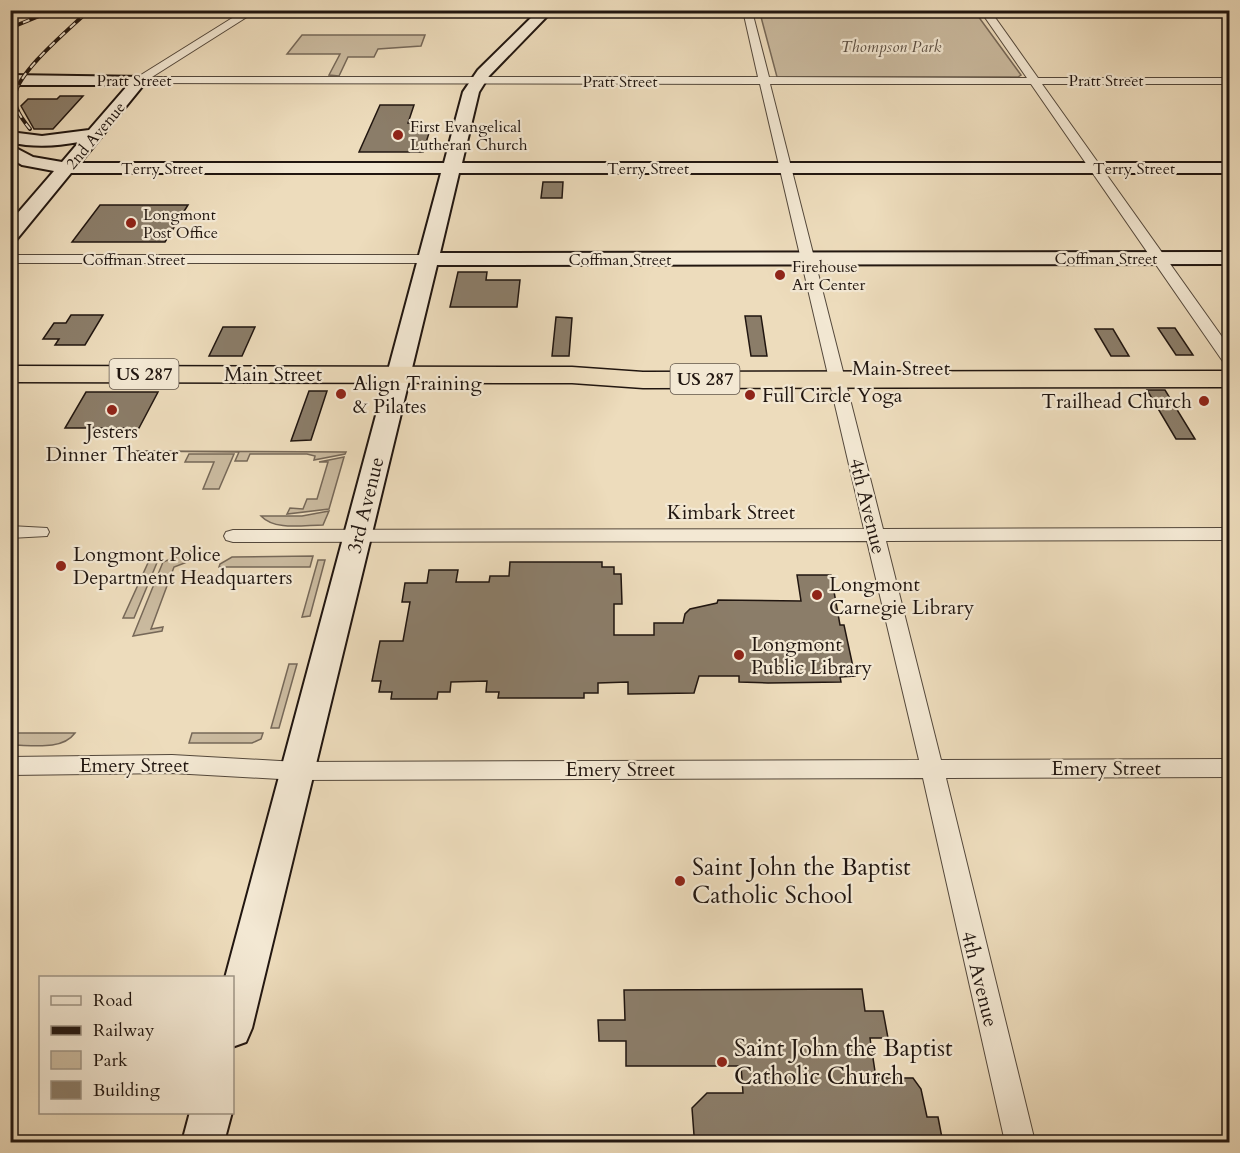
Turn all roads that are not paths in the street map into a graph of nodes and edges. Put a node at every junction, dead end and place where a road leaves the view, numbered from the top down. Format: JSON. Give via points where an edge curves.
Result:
{"nodes":[{"id":1,"x":546,"y":11,"type":"edge"},
{"id":2,"x":130,"y":12,"type":"dead end"},
{"id":3,"x":250,"y":12,"type":"edge"},
{"id":4,"x":748,"y":12,"type":"edge"},
{"id":5,"x":986,"y":12,"type":"edge"},
{"id":6,"x":1226,"y":14,"type":"edge"},
{"id":7,"x":10,"y":80,"type":"edge"},
{"id":8,"x":1034,"y":80,"type":"junction"},
{"id":9,"x":477,"y":81,"type":"junction"},
{"id":10,"x":764,"y":81,"type":"junction"},
{"id":11,"x":1230,"y":81,"type":"edge"},
{"id":12,"x":129,"y":86,"type":"junction"},
{"id":13,"x":95,"y":134,"type":"junction"},
{"id":14,"x":10,"y":137,"type":"edge"},
{"id":15,"x":10,"y":150,"type":"edge"},
{"id":16,"x":66,"y":168,"type":"junction"},
{"id":17,"x":451,"y":168,"type":"junction"},
{"id":18,"x":786,"y":168,"type":"junction"},
{"id":19,"x":1096,"y":168,"type":"junction"},
{"id":20,"x":1230,"y":168,"type":"edge"},
{"id":21,"x":10,"y":235,"type":"edge"},
{"id":22,"x":808,"y":258,"type":"junction"},
{"id":23,"x":1158,"y":258,"type":"junction"},
{"id":24,"x":1230,"y":258,"type":"edge"},
{"id":25,"x":10,"y":259,"type":"edge"},
{"id":26,"x":429,"y":259,"type":"junction"},
{"id":27,"x":1230,"y":360,"type":"edge"},
{"id":28,"x":1230,"y":369,"type":"edge"},
{"id":29,"x":10,"y":374,"type":"edge"},
{"id":30,"x":398,"y":374,"type":"junction"},
{"id":31,"x":836,"y":374,"type":"junction"},
{"id":32,"x":1230,"y":379,"type":"edge"},
{"id":33,"x":10,"y":532,"type":"edge"},
{"id":34,"x":40,"y":532,"type":"dead end"},
{"id":35,"x":1230,"y":534,"type":"edge"},
{"id":36,"x":357,"y":535,"type":"junction"},
{"id":37,"x":875,"y":535,"type":"junction"},
{"id":38,"x":233,"y":536,"type":"dead end"},
{"id":39,"x":10,"y":766,"type":"edge"},
{"id":40,"x":932,"y":768,"type":"junction"},
{"id":41,"x":1230,"y":768,"type":"edge"},
{"id":42,"x":297,"y":771,"type":"junction"},
{"id":43,"x":234,"y":1020,"type":"edge"},
{"id":44,"x":211,"y":1114,"type":"edge"},
{"id":45,"x":204,"y":1143,"type":"edge"},
{"id":46,"x":1020,"y":1143,"type":"edge"}],
"edges":[{"from":1,"to":3,"type":"street"},
{"from":1,"to":4,"type":"street"},
{"from":1,"to":9,"type":"street","name":"3rd Avenue"},
{"from":2,"to":3,"type":"street"},
{"from":3,"to":12,"type":"street","name":"2nd Avenue"},
{"from":4,"to":5,"type":"street"},
{"from":4,"to":10,"type":"street","name":"4th Avenue"},
{"from":5,"to":6,"type":"street"},
{"from":5,"to":8,"type":"street"},
{"from":7,"to":12,"type":"street","name":"Pratt Street","via":[[89,80]]},
{"from":8,"to":10,"type":"street","name":"Pratt Street"},
{"from":8,"to":11,"type":"street","name":"Pratt Street"},
{"from":8,"to":19,"type":"street"},
{"from":9,"to":10,"type":"street","name":"Pratt Street"},
{"from":9,"to":12,"type":"street","name":"Pratt Street"},
{"from":9,"to":17,"type":"street","name":"3rd Avenue"},
{"from":10,"to":18,"type":"street","name":"4th Avenue"},
{"from":12,"to":13,"type":"street","name":"2nd Avenue"},
{"from":13,"to":14,"type":"street","via":[[49,142]]},
{"from":13,"to":16,"type":"street","name":"2nd Avenue"},
{"from":15,"to":16,"type":"street","name":"Terry Street","via":[[28,160]]},
{"from":16,"to":17,"type":"street","name":"Terry Street"},
{"from":16,"to":21,"type":"street","name":"2nd Avenue"},
{"from":17,"to":18,"type":"street","name":"Terry Street"},
{"from":17,"to":26,"type":"street","name":"3rd Avenue"},
{"from":18,"to":19,"type":"street","name":"Terry Street"},
{"from":18,"to":22,"type":"street","name":"4th Avenue"},
{"from":19,"to":20,"type":"street","name":"Terry Street"},
{"from":19,"to":23,"type":"street"},
{"from":22,"to":23,"type":"street","name":"Coffman Street"},
{"from":22,"to":26,"type":"street","name":"Coffman Street"},
{"from":22,"to":31,"type":"street","name":"4th Avenue"},
{"from":23,"to":24,"type":"street","name":"Coffman Street"},
{"from":23,"to":27,"type":"street"},
{"from":25,"to":26,"type":"street","name":"Coffman Street"},
{"from":26,"to":30,"type":"street","name":"3rd Avenue"},
{"from":28,"to":31,"type":"highway","name":"Main Street","number":"US 287"},
{"from":29,"to":30,"type":"highway","name":"Main Street","number":"US 287"},
{"from":30,"to":31,"type":"highway","name":"Main Street","number":"US 287","via":[[572,375],[643,380]]},
{"from":30,"to":36,"type":"street","name":"3rd Avenue"},
{"from":31,"to":32,"type":"highway","name":"Main Street","number":"US 287"},
{"from":31,"to":37,"type":"street","name":"4th Avenue"},
{"from":33,"to":34,"type":"street"},
{"from":35,"to":37,"type":"street","name":"Kimbark Street"},
{"from":36,"to":37,"type":"street","name":"Kimbark Street"},
{"from":36,"to":38,"type":"street","name":"Kimbark Street"},
{"from":36,"to":42,"type":"street","name":"3rd Avenue"},
{"from":37,"to":40,"type":"street","name":"4th Avenue"},
{"from":39,"to":42,"type":"street","name":"Emery Street","via":[[172,764]]},
{"from":40,"to":41,"type":"street","name":"Emery Street"},
{"from":40,"to":42,"type":"street","name":"Emery Street"},
{"from":40,"to":46,"type":"street","name":"4th Avenue"},
{"from":42,"to":43,"type":"street","name":"3rd Avenue"},
{"from":44,"to":45,"type":"street"}]}
